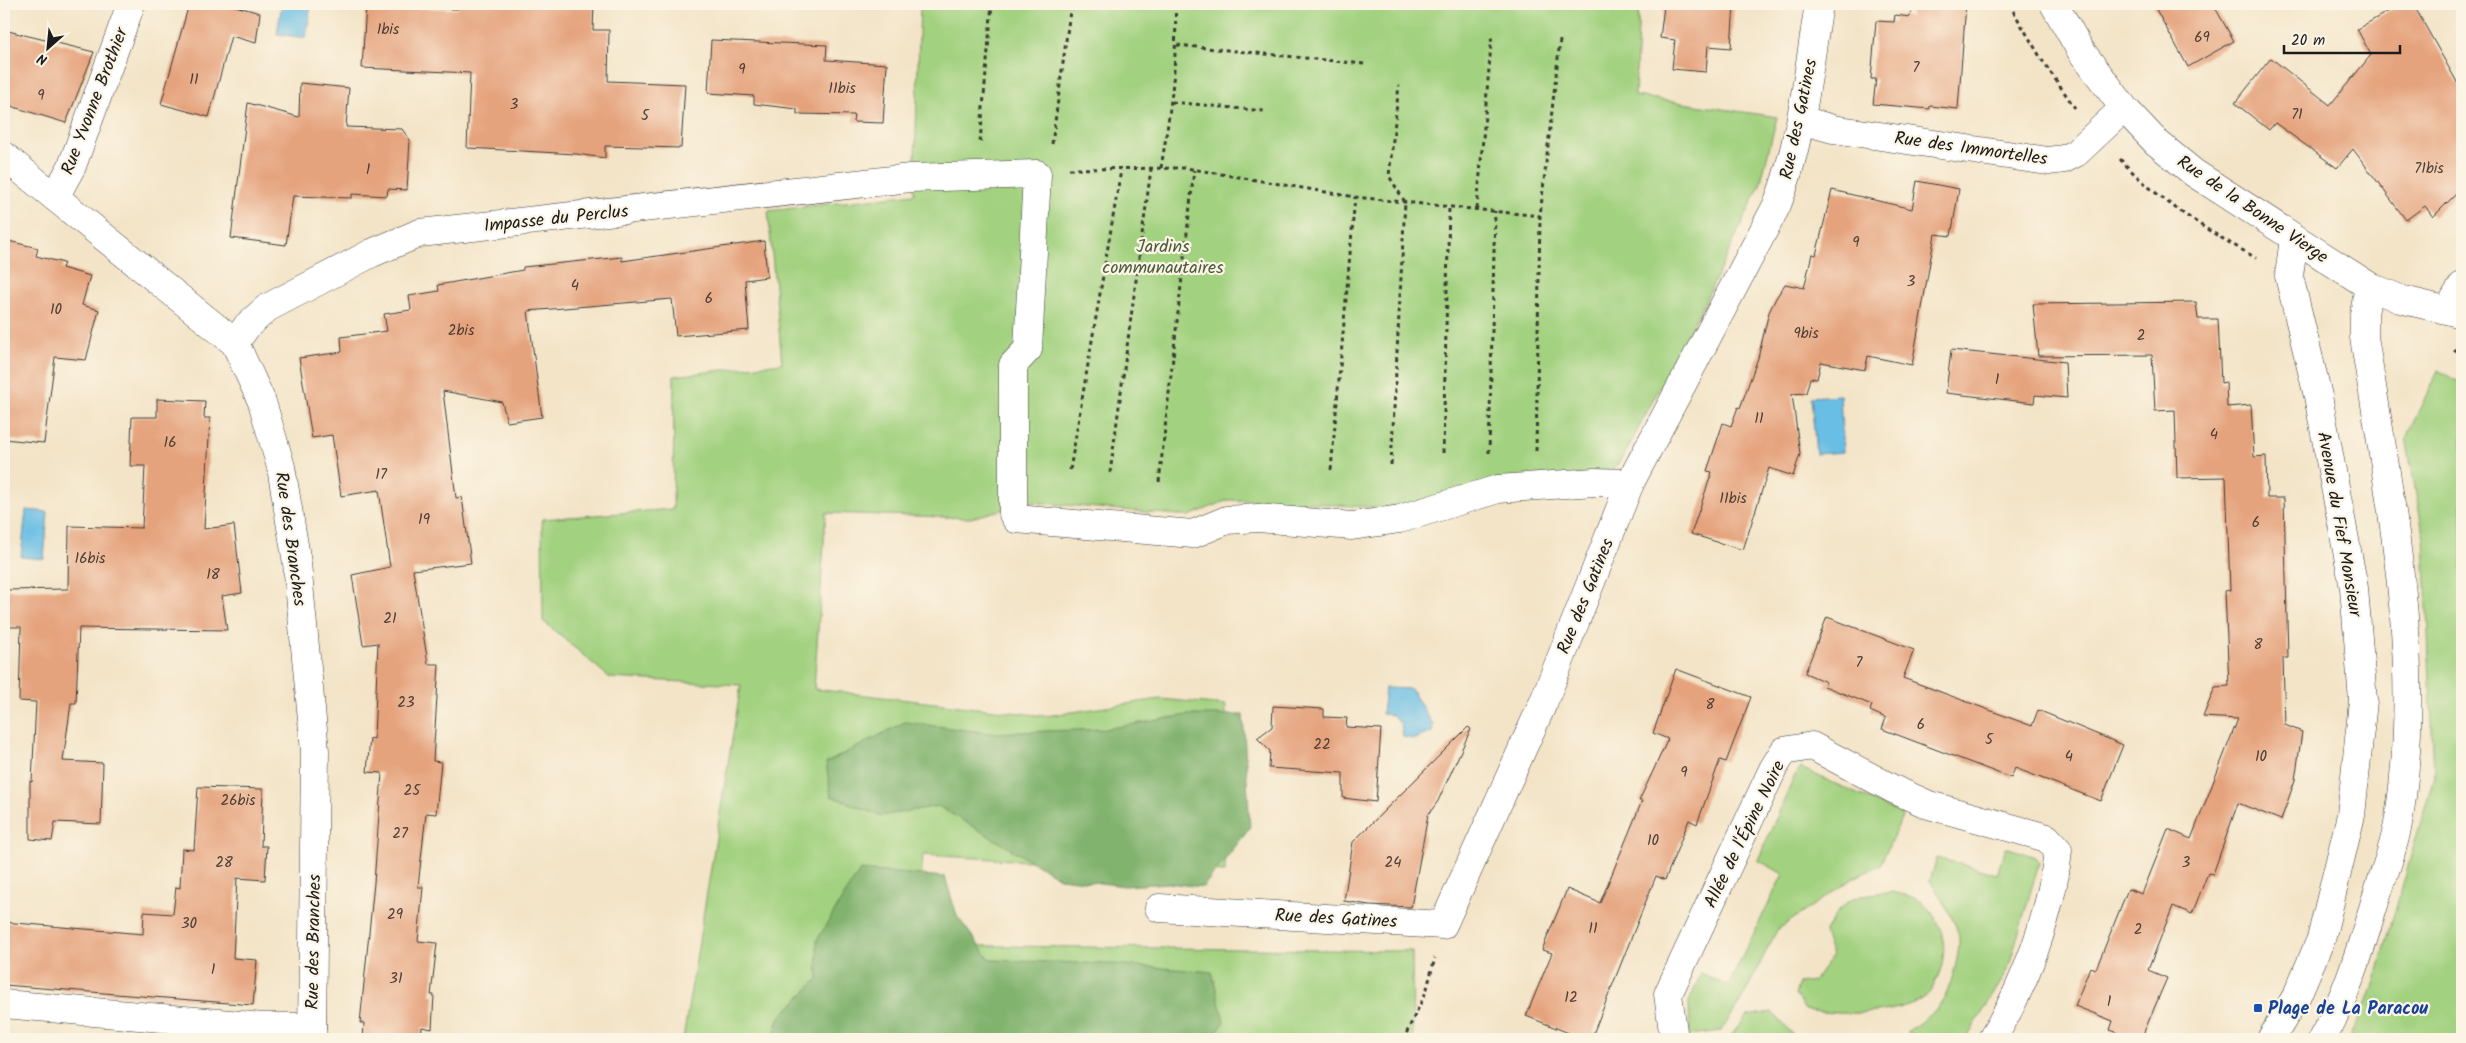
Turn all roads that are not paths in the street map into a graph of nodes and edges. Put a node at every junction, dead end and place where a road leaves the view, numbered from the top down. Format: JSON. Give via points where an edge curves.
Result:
{"nodes":[{"id":1,"x":131,"y":4,"type":"edge"},
{"id":2,"x":1819,"y":4,"type":"edge"},
{"id":3,"x":2054,"y":4,"type":"edge"},
{"id":4,"x":2124,"y":108,"type":"junction"},
{"id":5,"x":1801,"y":120,"type":"junction"},
{"id":6,"x":4,"y":156,"type":"edge"},
{"id":7,"x":55,"y":197,"type":"junction"},
{"id":8,"x":2294,"y":238,"type":"junction"},
{"id":9,"x":2370,"y":286,"type":"junction"},
{"id":10,"x":2462,"y":286,"type":"edge"},
{"id":11,"x":2455,"y":312,"type":"edge"},
{"id":12,"x":235,"y":343,"type":"junction"},
{"id":13,"x":1630,"y":483,"type":"junction"},
{"id":14,"x":1159,"y":908,"type":"dead end"},
{"id":15,"x":4,"y":1004,"type":"edge"},
{"id":16,"x":312,"y":1033,"type":"edge"},
{"id":17,"x":2002,"y":1036,"type":"edge"},
{"id":18,"x":1674,"y":1039,"type":"edge"},
{"id":19,"x":2271,"y":1039,"type":"edge"},
{"id":20,"x":2322,"y":1039,"type":"edge"}],
"edges":[{"from":1,"to":7,"type":"street","name":"Rue Yvonne Brothier","via":[[72,166]]},
{"from":2,"to":5,"type":"street","name":"Rue des Gatines"},
{"from":3,"to":4,"type":"street","name":"Rue de la Bonne Vierge","via":[[2081,51]]},
{"from":4,"to":5,"type":"street","name":"Rue des Immortelles","via":[[2076,153],[2048,161],[1833,129]]},
{"from":4,"to":8,"type":"street","name":"Rue de la Bonne Vierge","via":[[2156,142],[2194,173]]},
{"from":5,"to":13,"type":"street","name":"Rue des Gatines","via":[[1789,174],[1777,204]]},
{"from":6,"to":7,"type":"street","name":"Rue des Branches"},
{"from":7,"to":12,"type":"street","name":"Rue des Branches"},
{"from":8,"to":9,"type":"street","name":"Rue de la Bonne Vierge"},
{"from":8,"to":19,"type":"street","name":"Avenue du Fief Monsieur","via":[[2289,276],[2318,396],[2354,588],[2362,701],[2351,815],[2321,939],[2297,995]]},
{"from":9,"to":11,"type":"street","name":"Rue de la Bonne Vierge","via":[[2400,299]]},
{"from":9,"to":20,"type":"street","via":[[2364,314],[2364,337],[2403,588],[2410,701],[2399,820],[2360,954]]},
{"from":10,"to":11,"type":"street"},
{"from":12,"to":13,"type":"street","name":"Impasse du Perclus","via":[[246,326],[267,308],[372,252],[420,233],[910,178],[1037,174],[1028,349],[1013,365],[1013,514],[1016,519],[1193,534],[1227,520],[1258,518],[1352,526],[1400,519],[1498,489],[1594,482]]},
{"from":12,"to":16,"type":"street","name":"Rue des Branches","via":[[262,402],[281,467],[297,563],[315,751]]},
{"from":13,"to":14,"type":"street","name":"Rue des Gatines","via":[[1544,701],[1443,925]]},
{"from":15,"to":16,"type":"street"},
{"from":17,"to":18,"type":"street","name":"Allée de l'Épine Noire","via":[[2033,952],[2056,873],[2058,850],[2047,838],[1929,804],[1893,789],[1812,746],[1784,751],[1768,778],[1668,994]]}]}
